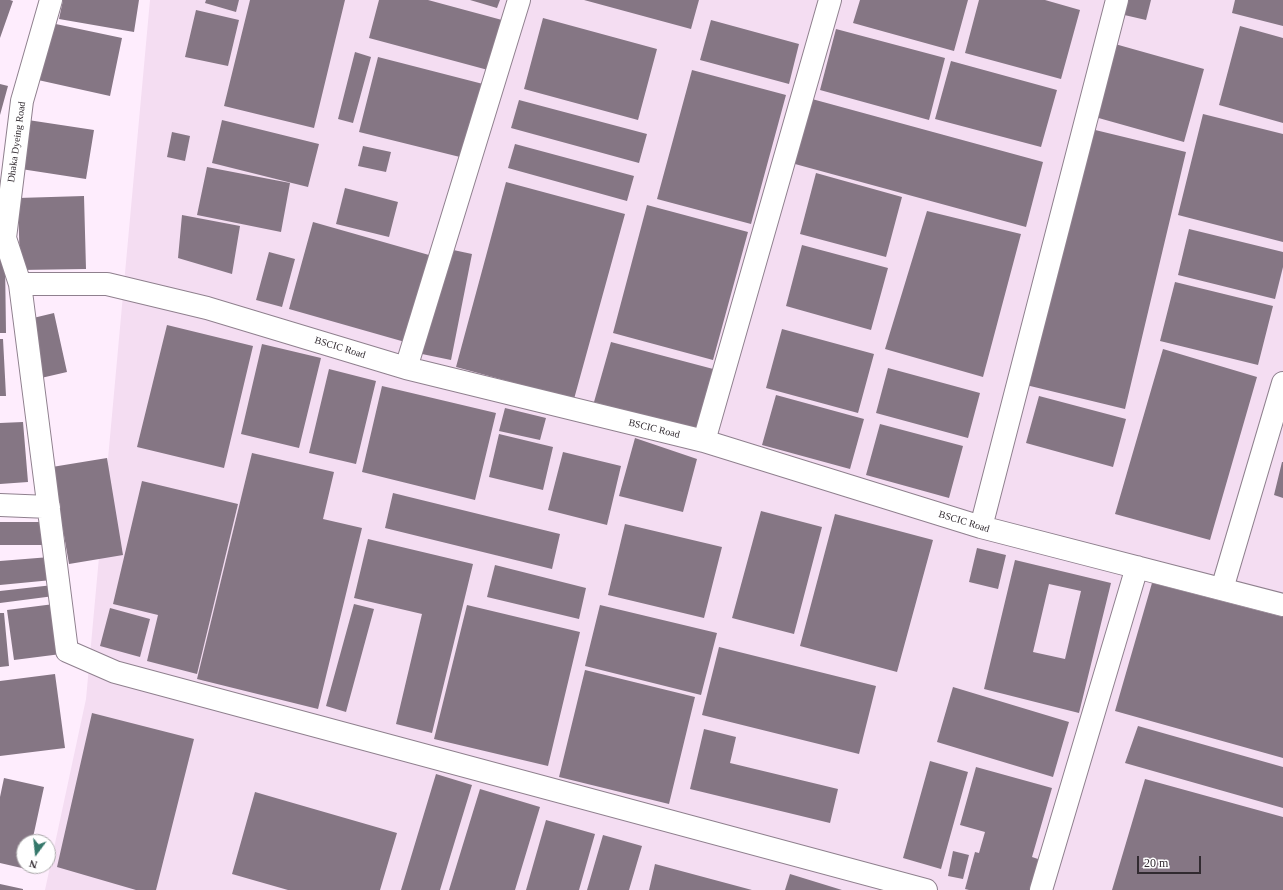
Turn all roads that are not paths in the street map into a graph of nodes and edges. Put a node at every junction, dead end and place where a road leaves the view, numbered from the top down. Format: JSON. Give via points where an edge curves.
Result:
{"nodes":[{"id":1,"x":51,"y":0,"type":"edge"},
{"id":2,"x":519,"y":0,"type":"edge"},
{"id":3,"x":830,"y":0,"type":"edge"},
{"id":4,"x":1117,"y":0,"type":"edge"},
{"id":5,"x":2,"y":238,"type":"edge"},
{"id":6,"x":20,"y":284,"type":"junction"},
{"id":7,"x":406,"y":368,"type":"junction"},
{"id":8,"x":1283,"y":383,"type":"edge"},
{"id":9,"x":704,"y":441,"type":"junction"},
{"id":10,"x":0,"y":505,"type":"edge"},
{"id":11,"x":49,"y":507,"type":"junction"},
{"id":12,"x":981,"y":527,"type":"junction"},
{"id":13,"x":1137,"y":568,"type":"junction"},
{"id":14,"x":1222,"y":589,"type":"junction"},
{"id":15,"x":1283,"y":605,"type":"edge"},
{"id":16,"x":926,"y":890,"type":"edge"},
{"id":17,"x":1041,"y":890,"type":"edge"}],
"edges":[{"from":1,"to":5,"type":"street","name":"Dhaka Dyeing Road","via":[[22,101]]},
{"from":2,"to":7,"type":"street"},
{"from":3,"to":9,"type":"street"},
{"from":4,"to":12,"type":"street"},
{"from":5,"to":6,"type":"street","name":"Dhaka Dyeing Road"},
{"from":6,"to":7,"type":"street","name":"BSCIC Road","via":[[107,284],[207,308]]},
{"from":6,"to":11,"type":"street","name":"Dhaka Dyeing Road"},
{"from":7,"to":9,"type":"street","name":"BSCIC Road"},
{"from":8,"to":14,"type":"street"},
{"from":9,"to":12,"type":"street","name":"BSCIC Road"},
{"from":10,"to":11,"type":"street"},
{"from":11,"to":16,"type":"street","name":"Dhaka Dyeing Road","via":[[67,651],[115,672]]},
{"from":12,"to":13,"type":"street","name":"BSCIC Road"},
{"from":13,"to":14,"type":"street","name":"BSCIC Road"},
{"from":13,"to":17,"type":"street"},
{"from":14,"to":15,"type":"street","name":"BSCIC Road"}]}
